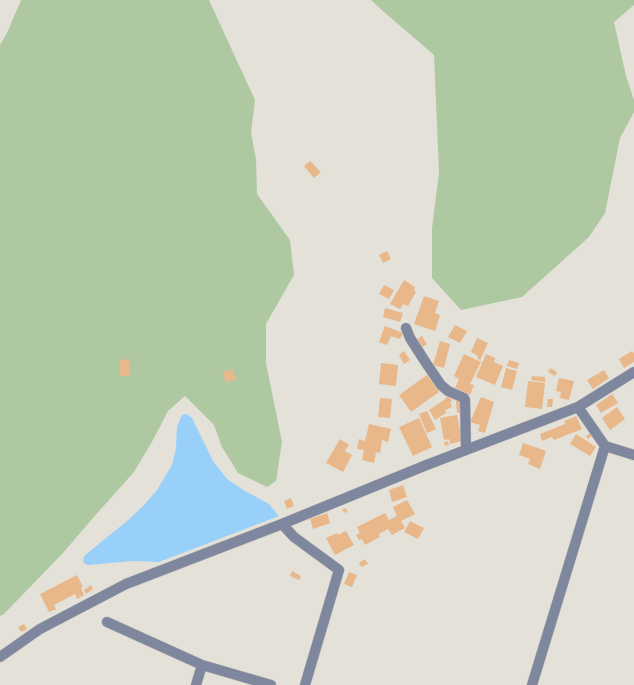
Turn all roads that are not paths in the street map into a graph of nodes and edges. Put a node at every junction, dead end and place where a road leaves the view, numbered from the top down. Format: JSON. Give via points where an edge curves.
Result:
{"nodes":[{"id":1,"x":406,"y":328,"type":"dead end"},
{"id":2,"x":634,"y":372,"type":"edge"},
{"id":3,"x":578,"y":407,"type":"junction"},
{"id":4,"x":605,"y":446,"type":"junction"},
{"id":5,"x":466,"y":450,"type":"junction"},
{"id":6,"x":634,"y":455,"type":"edge"},
{"id":7,"x":282,"y":524,"type":"junction"},
{"id":8,"x":107,"y":622,"type":"dead end"},
{"id":9,"x":0,"y":657,"type":"edge"},
{"id":10,"x":202,"y":665,"type":"junction"},
{"id":11,"x":196,"y":685,"type":"edge"},
{"id":12,"x":271,"y":685,"type":"edge"},
{"id":13,"x":305,"y":685,"type":"edge"},
{"id":14,"x":532,"y":685,"type":"edge"}],
"edges":[{"from":1,"to":5,"type":"street","via":[[441,384],[465,400]]},
{"from":2,"to":3,"type":"street"},
{"from":3,"to":4,"type":"street"},
{"from":3,"to":5,"type":"street"},
{"from":4,"to":6,"type":"street"},
{"from":4,"to":14,"type":"street"},
{"from":5,"to":7,"type":"street"},
{"from":7,"to":9,"type":"street","via":[[126,584],[40,629]]},
{"from":7,"to":13,"type":"street","via":[[294,537],[339,570]]},
{"from":8,"to":10,"type":"street"},
{"from":10,"to":11,"type":"street"},
{"from":10,"to":12,"type":"street"}]}
